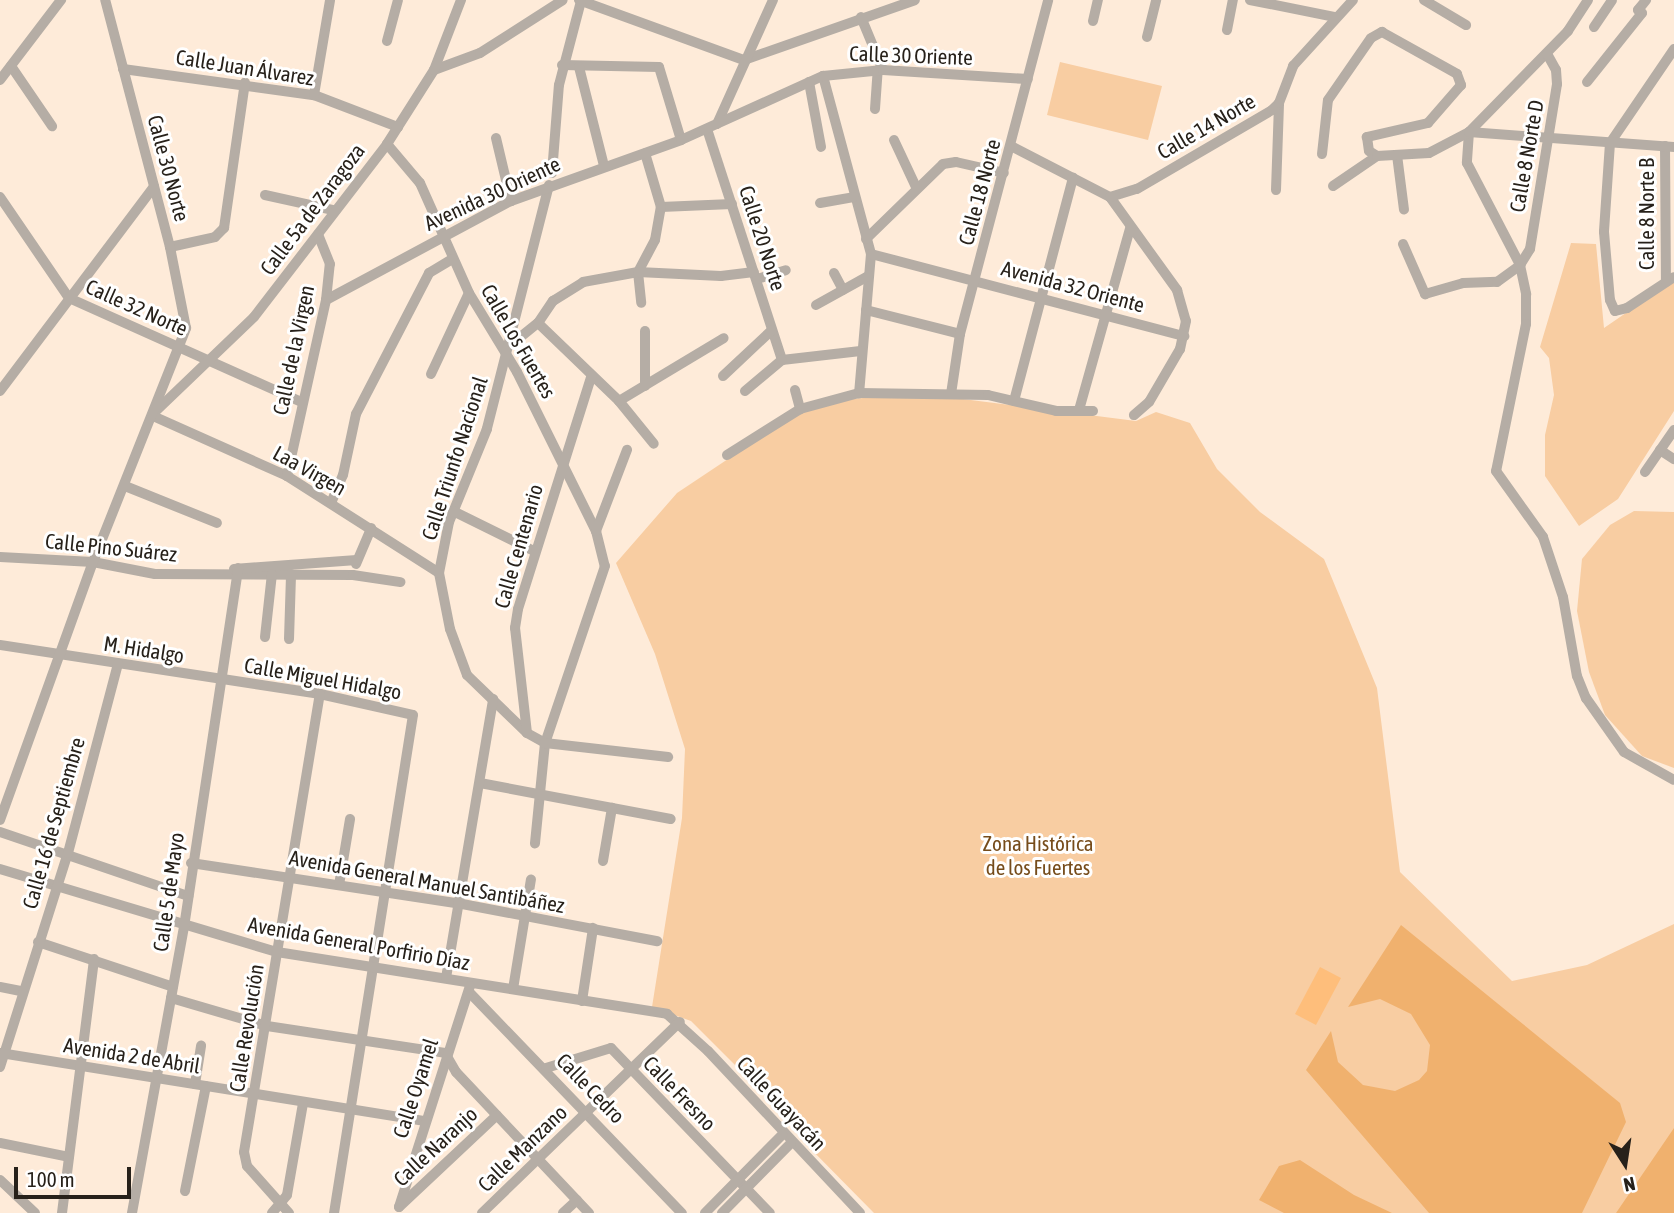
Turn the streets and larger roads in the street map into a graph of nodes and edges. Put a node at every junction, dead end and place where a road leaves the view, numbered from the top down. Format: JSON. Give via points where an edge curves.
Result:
{"nodes":[{"id":1,"x":61,"y":0,"type":"edge"},
{"id":2,"x":105,"y":0,"type":"edge"},
{"id":3,"x":330,"y":0,"type":"edge"},
{"id":4,"x":398,"y":0,"type":"edge"},
{"id":5,"x":461,"y":0,"type":"edge"},
{"id":6,"x":563,"y":0,"type":"edge"},
{"id":7,"x":580,"y":0,"type":"edge"},
{"id":8,"x":773,"y":0,"type":"edge"},
{"id":9,"x":915,"y":0,"type":"edge"},
{"id":10,"x":1048,"y":0,"type":"edge"},
{"id":11,"x":1098,"y":0,"type":"edge"},
{"id":12,"x":1156,"y":0,"type":"edge"},
{"id":13,"x":1233,"y":0,"type":"edge"},
{"id":14,"x":1250,"y":0,"type":"edge"},
{"id":15,"x":1353,"y":0,"type":"edge"},
{"id":16,"x":1424,"y":0,"type":"edge"},
{"id":17,"x":1588,"y":0,"type":"edge"},
{"id":18,"x":1612,"y":0,"type":"edge"},
{"id":19,"x":1646,"y":0,"type":"edge"},
{"id":20,"x":861,"y":17,"type":"junction"},
{"id":21,"x":1335,"y":17,"type":"junction"},
{"id":22,"x":1093,"y":21,"type":"dead end"},
{"id":23,"x":1466,"y":25,"type":"dead end"},
{"id":24,"x":1594,"y":27,"type":"dead end"},
{"id":25,"x":1227,"y":30,"type":"dead end"},
{"id":26,"x":1147,"y":37,"type":"dead end"},
{"id":27,"x":387,"y":41,"type":"dead end"},
{"id":28,"x":1674,"y":49,"type":"edge"},
{"id":29,"x":1546,"y":54,"type":"junction"},
{"id":30,"x":744,"y":60,"type":"junction"},
{"id":31,"x":562,"y":65,"type":"junction"},
{"id":32,"x":11,"y":66,"type":"junction"},
{"id":33,"x":579,"y":67,"type":"junction"},
{"id":34,"x":123,"y":69,"type":"junction"},
{"id":35,"x":434,"y":70,"type":"junction"},
{"id":36,"x":881,"y":70,"type":"junction"},
{"id":37,"x":823,"y":76,"type":"junction"},
{"id":38,"x":1028,"y":79,"type":"junction"},
{"id":39,"x":0,"y":80,"type":"edge"},
{"id":40,"x":809,"y":82,"type":"junction"},
{"id":41,"x":1587,"y":82,"type":"dead end"},
{"id":42,"x":245,"y":83,"type":"junction"},
{"id":43,"x":314,"y":95,"type":"junction"},
{"id":44,"x":1279,"y":103,"type":"junction"},
{"id":45,"x":875,"y":109,"type":"dead end"},
{"id":46,"x":52,"y":126,"type":"dead end"},
{"id":47,"x":398,"y":127,"type":"junction"},
{"id":48,"x":712,"y":127,"type":"junction"},
{"id":49,"x":1469,"y":132,"type":"junction"},
{"id":50,"x":1549,"y":137,"type":"junction"},
{"id":51,"x":496,"y":138,"type":"dead end"},
{"id":52,"x":681,"y":140,"type":"junction"},
{"id":53,"x":894,"y":140,"type":"dead end"},
{"id":54,"x":1610,"y":143,"type":"junction"},
{"id":55,"x":387,"y":144,"type":"junction"},
{"id":56,"x":1012,"y":146,"type":"junction"},
{"id":57,"x":1670,"y":146,"type":"edge"},
{"id":58,"x":821,"y":147,"type":"dead end"},
{"id":59,"x":645,"y":153,"type":"junction"},
{"id":60,"x":1322,"y":154,"type":"dead end"},
{"id":61,"x":1397,"y":155,"type":"junction"},
{"id":62,"x":1377,"y":156,"type":"junction"},
{"id":63,"x":604,"y":166,"type":"junction"},
{"id":64,"x":552,"y":173,"type":"dead end"},
{"id":65,"x":1004,"y":173,"type":"junction"},
{"id":66,"x":1073,"y":178,"type":"junction"},
{"id":67,"x":550,"y":185,"type":"junction"},
{"id":68,"x":1333,"y":186,"type":"dead end"},
{"id":69,"x":154,"y":187,"type":"junction"},
{"id":70,"x":916,"y":187,"type":"junction"},
{"id":71,"x":1276,"y":190,"type":"dead end"},
{"id":72,"x":265,"y":195,"type":"dead end"},
{"id":73,"x":0,"y":197,"type":"edge"},
{"id":74,"x":853,"y":197,"type":"junction"},
{"id":75,"x":1110,"y":197,"type":"junction"},
{"id":76,"x":511,"y":201,"type":"junction"},
{"id":77,"x":820,"y":202,"type":"dead end"},
{"id":78,"x":732,"y":204,"type":"junction"},
{"id":79,"x":662,"y":207,"type":"junction"},
{"id":80,"x":333,"y":210,"type":"junction"},
{"id":81,"x":1404,"y":210,"type":"dead end"},
{"id":82,"x":1130,"y":228,"type":"junction"},
{"id":83,"x":318,"y":234,"type":"junction"},
{"id":84,"x":442,"y":236,"type":"junction"},
{"id":85,"x":866,"y":239,"type":"junction"},
{"id":86,"x":1404,"y":244,"type":"dead end"},
{"id":87,"x":170,"y":247,"type":"junction"},
{"id":88,"x":871,"y":254,"type":"junction"},
{"id":89,"x":452,"y":259,"type":"junction"},
{"id":90,"x":1520,"y":265,"type":"junction"},
{"id":91,"x":786,"y":270,"type":"dead end"},
{"id":92,"x":638,"y":272,"type":"junction"},
{"id":93,"x":834,"y":273,"type":"dead end"},
{"id":94,"x":756,"y":275,"type":"junction"},
{"id":95,"x":867,"y":276,"type":"junction"},
{"id":96,"x":975,"y":280,"type":"junction"},
{"id":97,"x":1670,"y":280,"type":"edge"},
{"id":98,"x":843,"y":290,"type":"junction"},
{"id":99,"x":469,"y":293,"type":"junction"},
{"id":100,"x":1042,"y":296,"type":"junction"},
{"id":101,"x":69,"y":298,"type":"junction"},
{"id":102,"x":326,"y":300,"type":"junction"},
{"id":103,"x":641,"y":303,"type":"dead end"},
{"id":104,"x":816,"y":305,"type":"dead end"},
{"id":105,"x":866,"y":310,"type":"junction"},
{"id":106,"x":1104,"y":313,"type":"junction"},
{"id":107,"x":538,"y":323,"type":"junction"},
{"id":108,"x":772,"y":330,"type":"junction"},
{"id":109,"x":645,"y":331,"type":"dead end"},
{"id":110,"x":960,"y":334,"type":"junction"},
{"id":111,"x":1184,"y":336,"type":"junction"},
{"id":112,"x":724,"y":338,"type":"dead end"},
{"id":113,"x":513,"y":343,"type":"junction"},
{"id":114,"x":180,"y":346,"type":"junction"},
{"id":115,"x":860,"y":351,"type":"junction"},
{"id":116,"x":507,"y":355,"type":"junction"},
{"id":117,"x":208,"y":359,"type":"junction"},
{"id":118,"x":782,"y":360,"type":"junction"},
{"id":119,"x":431,"y":374,"type":"dead end"},
{"id":120,"x":592,"y":375,"type":"junction"},
{"id":121,"x":723,"y":376,"type":"dead end"},
{"id":122,"x":645,"y":386,"type":"junction"},
{"id":123,"x":795,"y":390,"type":"dead end"},
{"id":124,"x":0,"y":391,"type":"edge"},
{"id":125,"x":745,"y":391,"type":"dead end"},
{"id":126,"x":859,"y":393,"type":"junction"},
{"id":127,"x":951,"y":394,"type":"junction"},
{"id":128,"x":619,"y":401,"type":"junction"},
{"id":129,"x":1014,"y":401,"type":"junction"},
{"id":130,"x":302,"y":402,"type":"junction"},
{"id":131,"x":800,"y":410,"type":"junction"},
{"id":132,"x":1079,"y":410,"type":"junction"},
{"id":133,"x":1093,"y":411,"type":"dead end"},
{"id":134,"x":153,"y":414,"type":"junction"},
{"id":135,"x":1134,"y":415,"type":"dead end"},
{"id":136,"x":1674,"y":430,"type":"edge"},
{"id":137,"x":654,"y":444,"type":"dead end"},
{"id":138,"x":627,"y":450,"type":"dead end"},
{"id":139,"x":1660,"y":450,"type":"junction"},
{"id":140,"x":727,"y":455,"type":"dead end"},
{"id":141,"x":1674,"y":459,"type":"edge"},
{"id":142,"x":562,"y":462,"type":"junction"},
{"id":143,"x":1645,"y":472,"type":"dead end"},
{"id":144,"x":287,"y":476,"type":"junction"},
{"id":145,"x":125,"y":486,"type":"junction"},
{"id":146,"x":331,"y":502,"type":"junction"},
{"id":147,"x":453,"y":511,"type":"junction"},
{"id":148,"x":217,"y":523,"type":"dead end"},
{"id":149,"x":371,"y":528,"type":"junction"},
{"id":150,"x":596,"y":531,"type":"junction"},
{"id":151,"x":534,"y":551,"type":"junction"},
{"id":152,"x":1,"y":560,"type":"edge"},
{"id":153,"x":357,"y":560,"type":"junction"},
{"id":154,"x":93,"y":562,"type":"junction"},
{"id":155,"x":311,"y":569,"type":"junction"},
{"id":156,"x":238,"y":572,"type":"junction"},
{"id":157,"x":439,"y":573,"type":"junction"},
{"id":158,"x":272,"y":574,"type":"junction"},
{"id":159,"x":291,"y":574,"type":"junction"},
{"id":160,"x":354,"y":575,"type":"junction"},
{"id":161,"x":400,"y":582,"type":"dead end"},
{"id":162,"x":265,"y":637,"type":"dead end"},
{"id":163,"x":289,"y":639,"type":"dead end"},
{"id":164,"x":0,"y":645,"type":"edge"},
{"id":165,"x":61,"y":656,"type":"junction"},
{"id":166,"x":118,"y":664,"type":"junction"},
{"id":167,"x":221,"y":680,"type":"junction"},
{"id":168,"x":320,"y":694,"type":"junction"},
{"id":169,"x":493,"y":699,"type":"junction"},
{"id":170,"x":527,"y":733,"type":"junction"},
{"id":171,"x":545,"y":743,"type":"junction"},
{"id":172,"x":668,"y":757,"type":"dead end"},
{"id":173,"x":1674,"y":780,"type":"edge"},
{"id":174,"x":480,"y":783,"type":"junction"},
{"id":175,"x":541,"y":795,"type":"junction"},
{"id":176,"x":612,"y":808,"type":"junction"},
{"id":177,"x":350,"y":819,"type":"dead end"},
{"id":178,"x":671,"y":819,"type":"dead end"},
{"id":179,"x":0,"y":820,"type":"edge"},
{"id":180,"x":0,"y":832,"type":"edge"},
{"id":181,"x":535,"y":844,"type":"dead end"},
{"id":182,"x":68,"y":853,"type":"junction"},
{"id":183,"x":603,"y":861,"type":"dead end"},
{"id":184,"x":191,"y":863,"type":"junction"},
{"id":185,"x":0,"y":869,"type":"edge"},
{"id":186,"x":290,"y":877,"type":"junction"},
{"id":187,"x":531,"y":878,"type":"dead end"},
{"id":188,"x":339,"y":885,"type":"junction"},
{"id":189,"x":55,"y":889,"type":"junction"},
{"id":190,"x":388,"y":892,"type":"junction"},
{"id":191,"x":188,"y":896,"type":"junction"},
{"id":192,"x":457,"y":903,"type":"junction"},
{"id":193,"x":524,"y":917,"type":"junction"},
{"id":194,"x":184,"y":927,"type":"junction"},
{"id":195,"x":593,"y":929,"type":"junction"},
{"id":196,"x":657,"y":941,"type":"dead end"},
{"id":197,"x":38,"y":942,"type":"junction"},
{"id":198,"x":277,"y":952,"type":"junction"},
{"id":199,"x":94,"y":959,"type":"junction"},
{"id":200,"x":375,"y":968,"type":"junction"},
{"id":201,"x":446,"y":978,"type":"junction"},
{"id":202,"x":0,"y":987,"type":"edge"},
{"id":203,"x":469,"y":987,"type":"junction"},
{"id":204,"x":513,"y":989,"type":"junction"},
{"id":205,"x":21,"y":991,"type":"junction"},
{"id":206,"x":172,"y":992,"type":"junction"},
{"id":207,"x":582,"y":1001,"type":"junction"},
{"id":208,"x":678,"y":1021,"type":"junction"},
{"id":209,"x":267,"y":1026,"type":"junction"},
{"id":210,"x":363,"y":1038,"type":"junction"},
{"id":211,"x":201,"y":1045,"type":"dead end"},
{"id":212,"x":2,"y":1053,"type":"edge"},
{"id":213,"x":445,"y":1054,"type":"junction"},
{"id":214,"x":82,"y":1066,"type":"junction"},
{"id":215,"x":0,"y":1067,"type":"edge"},
{"id":216,"x":546,"y":1068,"type":"junction"},
{"id":217,"x":632,"y":1069,"type":"junction"},
{"id":218,"x":159,"y":1078,"type":"junction"},
{"id":219,"x":200,"y":1085,"type":"junction"},
{"id":220,"x":255,"y":1094,"type":"junction"},
{"id":221,"x":303,"y":1103,"type":"junction"},
{"id":222,"x":352,"y":1111,"type":"junction"},
{"id":223,"x":588,"y":1112,"type":"junction"},
{"id":224,"x":497,"y":1115,"type":"junction"},
{"id":225,"x":424,"y":1121,"type":"junction"},
{"id":226,"x":782,"y":1135,"type":"junction"},
{"id":227,"x":0,"y":1143,"type":"edge"},
{"id":228,"x":791,"y":1143,"type":"junction"},
{"id":229,"x":69,"y":1157,"type":"junction"},
{"id":230,"x":537,"y":1159,"type":"junction"},
{"id":231,"x":0,"y":1180,"type":"edge"},
{"id":232,"x":739,"y":1181,"type":"junction"},
{"id":233,"x":748,"y":1189,"type":"junction"},
{"id":234,"x":185,"y":1191,"type":"dead end"},
{"id":235,"x":577,"y":1200,"type":"junction"},
{"id":236,"x":286,"y":1209,"type":"edge"},
{"id":237,"x":401,"y":1210,"type":"edge"},
{"id":238,"x":35,"y":1213,"type":"edge"},
{"id":239,"x":62,"y":1213,"type":"edge"},
{"id":240,"x":132,"y":1213,"type":"edge"},
{"id":241,"x":272,"y":1213,"type":"edge"},
{"id":242,"x":334,"y":1213,"type":"edge"},
{"id":243,"x":482,"y":1213,"type":"edge"},
{"id":244,"x":563,"y":1213,"type":"edge"},
{"id":245,"x":589,"y":1213,"type":"edge"},
{"id":246,"x":682,"y":1213,"type":"edge"},
{"id":247,"x":705,"y":1213,"type":"edge"},
{"id":248,"x":722,"y":1213,"type":"edge"},
{"id":249,"x":771,"y":1213,"type":"edge"},
{"id":250,"x":860,"y":1213,"type":"edge"}],
"edges":[{"from":1,"to":32,"type":"street"},
{"from":2,"to":34,"type":"street","name":"Calle 30 Norte"},
{"from":3,"to":43,"type":"street"},
{"from":4,"to":27,"type":"street"},
{"from":5,"to":35,"type":"street","name":"Calle 5a de Zaragoza"},
{"from":6,"to":35,"type":"street","via":[[480,53]]},
{"from":7,"to":30,"type":"street"},
{"from":7,"to":31,"type":"street"},
{"from":8,"to":30,"type":"street"},
{"from":9,"to":20,"type":"street"},
{"from":10,"to":38,"type":"street","name":"Calle 18 Norte"},
{"from":11,"to":22,"type":"street"},
{"from":12,"to":26,"type":"street"},
{"from":13,"to":25,"type":"street"},
{"from":14,"to":21,"type":"street"},
{"from":15,"to":21,"type":"street","name":"Calle 14 Norte"},
{"from":16,"to":23,"type":"street"},
{"from":17,"to":29,"type":"street"},
{"from":18,"to":24,"type":"street"},
{"from":19,"to":41,"type":"street","via":[[1638,10],[1642,13]]},
{"from":20,"to":30,"type":"street"},
{"from":20,"to":36,"type":"street"},
{"from":21,"to":44,"type":"street","name":"Calle 14 Norte","via":[[1293,66]]},
{"from":28,"to":54,"type":"street"},
{"from":29,"to":49,"type":"street"},
{"from":29,"to":50,"type":"street","name":"Calle 8 Norte D","via":[[1558,77]]},
{"from":30,"to":48,"type":"street"},
{"from":31,"to":33,"type":"street"},
{"from":31,"to":64,"type":"street"},
{"from":32,"to":39,"type":"street"},
{"from":32,"to":46,"type":"street"},
{"from":33,"to":52,"type":"street","via":[[659,67]]},
{"from":33,"to":63,"type":"street"},
{"from":34,"to":42,"type":"street","name":"Calle Juan Álvarez"},
{"from":34,"to":69,"type":"street","name":"Calle 30 Norte"},
{"from":35,"to":47,"type":"street","name":"Calle 5a de Zaragoza"},
{"from":36,"to":37,"type":"street","name":"Calle 30 Oriente"},
{"from":36,"to":38,"type":"street","name":"Calle 30 Oriente"},
{"from":36,"to":45,"type":"street"},
{"from":37,"to":40,"type":"street","name":"Calle 30 Oriente"},
{"from":37,"to":74,"type":"street"},
{"from":38,"to":56,"type":"street","name":"Calle 18 Norte"},
{"from":40,"to":48,"type":"street","name":"Calle 30 Oriente"},
{"from":40,"to":58,"type":"street"},
{"from":42,"to":43,"type":"street","name":"Calle Juan Álvarez"},
{"from":42,"to":87,"type":"street","via":[[224,228],[215,237]]},
{"from":43,"to":47,"type":"street","name":"Calle Juan Álvarez"},
{"from":44,"to":71,"type":"street"},
{"from":44,"to":75,"type":"street","name":"Calle 14 Norte","via":[[1136,189]]},
{"from":47,"to":55,"type":"street","name":"Calle 5a de Zaragoza"},
{"from":48,"to":52,"type":"street","name":"Calle 30 Oriente"},
{"from":48,"to":78,"type":"street","name":"Calle 20 Norte"},
{"from":49,"to":50,"type":"street"},
{"from":49,"to":61,"type":"street","via":[[1429,153]]},
{"from":49,"to":90,"type":"street","via":[[1467,163]]},
{"from":50,"to":54,"type":"street"},
{"from":50,"to":90,"type":"street","name":"Calle 8 Norte D","via":[[1530,249]]},
{"from":51,"to":76,"type":"street"},
{"from":52,"to":59,"type":"street","name":"Avenida 30 Oriente"},
{"from":53,"to":70,"type":"street"},
{"from":54,"to":57,"type":"street"},
{"from":54,"to":97,"type":"street","via":[[1604,232],[1609,300],[1615,311],[1627,309]]},
{"from":55,"to":80,"type":"street","name":"Calle 5a de Zaragoza"},
{"from":55,"to":84,"type":"street","name":"Calle Los Fuertes","via":[[420,183]]},
{"from":56,"to":65,"type":"street","name":"Calle 18 Norte"},
{"from":56,"to":66,"type":"street"},
{"from":57,"to":97,"type":"street","name":"Calle 8 Norte B"},
{"from":59,"to":63,"type":"street","name":"Avenida 30 Oriente"},
{"from":59,"to":79,"type":"street"},
{"from":60,"to":62,"type":"street","via":[[1328,100],[1371,38],[1382,32],[1457,74],[1461,85],[1428,123],[1367,137],[1369,151]]},
{"from":61,"to":62,"type":"street"},
{"from":61,"to":81,"type":"street"},
{"from":62,"to":68,"type":"street"},
{"from":63,"to":67,"type":"street","name":"Avenida 30 Oriente"},
{"from":65,"to":70,"type":"street","via":[[948,161]]},
{"from":65,"to":96,"type":"street","name":"Calle 18 Norte"},
{"from":66,"to":75,"type":"street"},
{"from":66,"to":100,"type":"street"},
{"from":67,"to":76,"type":"street","name":"Avenida 30 Oriente"},
{"from":67,"to":113,"type":"street"},
{"from":69,"to":87,"type":"street","name":"Calle 30 Norte"},
{"from":69,"to":101,"type":"street"},
{"from":70,"to":85,"type":"street"},
{"from":72,"to":80,"type":"street"},
{"from":73,"to":101,"type":"street","name":"Calle 32 Norte"},
{"from":74,"to":77,"type":"street"},
{"from":74,"to":85,"type":"street"},
{"from":75,"to":82,"type":"street"},
{"from":76,"to":84,"type":"street","name":"Avenida 30 Oriente"},
{"from":78,"to":79,"type":"street"},
{"from":78,"to":94,"type":"street","name":"Calle 20 Norte"},
{"from":79,"to":92,"type":"street","via":[[656,240]]},
{"from":80,"to":83,"type":"street","name":"Calle 5a de Zaragoza"},
{"from":82,"to":106,"type":"street"},
{"from":82,"to":111,"type":"street","via":[[1177,290],[1186,321]]},
{"from":83,"to":102,"type":"street","name":"Calle de la Virgen","via":[[330,264]]},
{"from":83,"to":117,"type":"street","name":"Calle 5a de Zaragoza","via":[[254,317]]},
{"from":84,"to":89,"type":"street","name":"Calle Los Fuertes"},
{"from":84,"to":102,"type":"street","name":"Avenida 30 Oriente"},
{"from":85,"to":88,"type":"street"},
{"from":86,"to":90,"type":"street","via":[[1424,294],[1463,283],[1497,282]]},
{"from":87,"to":114,"type":"street","name":"Calle 30 Norte","via":[[186,319]]},
{"from":88,"to":95,"type":"street"},
{"from":88,"to":96,"type":"street","name":"Avenida 32 Oriente"},
{"from":89,"to":99,"type":"street","name":"Calle Los Fuertes"},
{"from":89,"to":146,"type":"street","via":[[429,273],[356,414],[343,475]]},
{"from":90,"to":173,"type":"street","via":[[1527,294],[1526,324],[1496,471],[1506,491],[1544,537],[1586,698],[1624,752]]},
{"from":91,"to":94,"type":"street"},
{"from":92,"to":94,"type":"street"},
{"from":92,"to":103,"type":"street"},
{"from":92,"to":107,"type":"street","via":[[583,282],[553,301]]},
{"from":93,"to":98,"type":"street"},
{"from":94,"to":108,"type":"street","name":"Calle 20 Norte"},
{"from":95,"to":98,"type":"street"},
{"from":95,"to":105,"type":"street"},
{"from":96,"to":100,"type":"street","name":"Avenida 32 Oriente"},
{"from":96,"to":110,"type":"street","name":"Calle 18 Norte"},
{"from":98,"to":104,"type":"street"},
{"from":99,"to":116,"type":"street","name":"Calle Los Fuertes"},
{"from":99,"to":119,"type":"street"},
{"from":100,"to":106,"type":"street","name":"Avenida 32 Oriente"},
{"from":100,"to":129,"type":"street"},
{"from":101,"to":114,"type":"street","name":"Calle 32 Norte"},
{"from":101,"to":124,"type":"street"},
{"from":102,"to":130,"type":"street","name":"Calle de la Virgen"},
{"from":105,"to":110,"type":"street"},
{"from":105,"to":115,"type":"street"},
{"from":106,"to":111,"type":"street","name":"Avenida 32 Oriente"},
{"from":106,"to":132,"type":"street"},
{"from":107,"to":113,"type":"street"},
{"from":107,"to":120,"type":"street"},
{"from":108,"to":118,"type":"street","name":"Calle 20 Norte"},
{"from":108,"to":121,"type":"street"},
{"from":109,"to":122,"type":"street"},
{"from":110,"to":127,"type":"street","name":"Calle 18 Norte"},
{"from":111,"to":135,"type":"street","via":[[1149,402]]},
{"from":112,"to":122,"type":"street"},
{"from":113,"to":116,"type":"street","name":"Calle Triunfo Nacional"},
{"from":114,"to":117,"type":"street","name":"Calle 32 Norte"},
{"from":114,"to":134,"type":"street","name":"Calle 30 Norte"},
{"from":115,"to":118,"type":"street"},
{"from":115,"to":126,"type":"street"},
{"from":116,"to":142,"type":"street","name":"Calle Los Fuertes"},
{"from":116,"to":147,"type":"street","name":"Calle Triunfo Nacional","via":[[481,448]]},
{"from":117,"to":130,"type":"street","name":"Calle 32 Norte"},
{"from":117,"to":134,"type":"street","name":"Calle 5a de Zaragoza"},
{"from":118,"to":125,"type":"street"},
{"from":120,"to":128,"type":"street"},
{"from":120,"to":142,"type":"street","name":"Calle Centenario"},
{"from":122,"to":128,"type":"street"},
{"from":123,"to":131,"type":"street"},
{"from":126,"to":127,"type":"street"},
{"from":126,"to":131,"type":"street"},
{"from":127,"to":129,"type":"street"},
{"from":128,"to":137,"type":"street"},
{"from":129,"to":132,"type":"street","via":[[1056,411]]},
{"from":130,"to":144,"type":"street","name":"Calle de la Virgen"},
{"from":131,"to":140,"type":"street"},
{"from":132,"to":133,"type":"street"},
{"from":134,"to":144,"type":"street","name":"Laa Virgen"},
{"from":134,"to":145,"type":"street","name":"Calle 5a de Zaragoza"},
{"from":136,"to":139,"type":"street"},
{"from":138,"to":150,"type":"street"},
{"from":139,"to":141,"type":"street"},
{"from":139,"to":143,"type":"street"},
{"from":142,"to":150,"type":"street","name":"Calle Los Fuertes"},
{"from":142,"to":151,"type":"street","name":"Calle Centenario"},
{"from":144,"to":146,"type":"street","name":"Laa Virgen"},
{"from":145,"to":148,"type":"street"},
{"from":145,"to":154,"type":"street","name":"Calle 5a de Zaragoza"},
{"from":146,"to":149,"type":"street","name":"Laa Virgen"},
{"from":147,"to":151,"type":"street"},
{"from":147,"to":157,"type":"street","name":"Calle Triunfo Nacional"},
{"from":149,"to":153,"type":"street"},
{"from":149,"to":157,"type":"street","name":"Laa Virgen"},
{"from":150,"to":171,"type":"street","name":"Calle Los Fuertes","via":[[605,566]]},
{"from":151,"to":170,"type":"street","name":"Calle Centenario","via":[[516,628]]},
{"from":152,"to":154,"type":"street","name":"Calle Pino Suárez"},
{"from":153,"to":155,"type":"street","name":"Calle Pino Suárez"},
{"from":153,"to":160,"type":"street"},
{"from":154,"to":156,"type":"street","name":"Calle Pino Suárez","via":[[155,574]]},
{"from":154,"to":165,"type":"street","name":"Calle 5a de Zaragoza"},
{"from":155,"to":156,"type":"street","name":"Calle Pino Suárez"},
{"from":155,"to":159,"type":"street","name":"Calle Pino Suárez"},
{"from":155,"to":160,"type":"street","name":"Calle Pino Suárez"},
{"from":156,"to":158,"type":"street","name":"Calle Pino Suárez"},
{"from":156,"to":167,"type":"street","name":"Calle 5 de Mayo"},
{"from":157,"to":169,"type":"street","via":[[456,653],[467,675]]},
{"from":158,"to":159,"type":"street","name":"Calle Pino Suárez"},
{"from":158,"to":162,"type":"street"},
{"from":159,"to":163,"type":"street"},
{"from":160,"to":161,"type":"street","name":"Calle Pino Suárez"},
{"from":164,"to":165,"type":"street","name":"M. Hidalgo"},
{"from":165,"to":166,"type":"street","name":"M. Hidalgo"},
{"from":165,"to":179,"type":"street","name":"Calle 5a de Zaragoza"},
{"from":166,"to":167,"type":"street","name":"M. Hidalgo"},
{"from":166,"to":182,"type":"street","name":"Calle 16 de Septiembre"},
{"from":167,"to":168,"type":"street","name":"Calle Miguel Hidalgo"},
{"from":167,"to":184,"type":"street","name":"Calle 5 de Mayo"},
{"from":168,"to":186,"type":"street","name":"Calle Revolución"},
{"from":168,"to":190,"type":"street","name":"Calle Miguel Hidalgo","via":[[410,713],[415,718]]},
{"from":169,"to":170,"type":"street"},
{"from":169,"to":174,"type":"street"},
{"from":170,"to":171,"type":"street"},
{"from":171,"to":172,"type":"street"},
{"from":171,"to":175,"type":"street"},
{"from":174,"to":175,"type":"street"},
{"from":174,"to":192,"type":"street"},
{"from":175,"to":176,"type":"street"},
{"from":175,"to":181,"type":"street"},
{"from":176,"to":178,"type":"street"},
{"from":176,"to":183,"type":"street"},
{"from":177,"to":188,"type":"street"},
{"from":180,"to":182,"type":"street"},
{"from":182,"to":189,"type":"street","name":"Calle 16 de Septiembre"},
{"from":182,"to":191,"type":"street"},
{"from":184,"to":186,"type":"street","name":"Avenida General Manuel Santibáñez"},
{"from":184,"to":191,"type":"street","name":"Calle 5 de Mayo"},
{"from":185,"to":189,"type":"street","name":"Avenida General Porfirio Díaz"},
{"from":186,"to":188,"type":"street","name":"Avenida General Manuel Santibáñez"},
{"from":186,"to":198,"type":"street","name":"Calle Revolución"},
{"from":187,"to":193,"type":"street"},
{"from":188,"to":190,"type":"street","name":"Avenida General Manuel Santibáñez"},
{"from":189,"to":194,"type":"street","name":"Avenida General Porfirio Díaz"},
{"from":189,"to":197,"type":"street","name":"Calle 16 de Septiembre"},
{"from":190,"to":192,"type":"street","name":"Avenida General Manuel Santibáñez"},
{"from":190,"to":200,"type":"street"},
{"from":191,"to":194,"type":"street","name":"Calle 5 de Mayo"},
{"from":192,"to":193,"type":"street","name":"Avenida General Manuel Santibáñez"},
{"from":192,"to":201,"type":"street"},
{"from":193,"to":195,"type":"street","name":"Avenida General Manuel Santibáñez"},
{"from":193,"to":204,"type":"street"},
{"from":194,"to":198,"type":"street","name":"Avenida General Porfirio Díaz"},
{"from":194,"to":206,"type":"street","name":"Calle 5 de Mayo"},
{"from":195,"to":196,"type":"street","name":"Avenida General Manuel Santibáñez"},
{"from":195,"to":207,"type":"street"},
{"from":197,"to":199,"type":"street"},
{"from":197,"to":205,"type":"street","name":"Calle 16 de Septiembre"},
{"from":198,"to":200,"type":"street","name":"Avenida General Porfirio Díaz"},
{"from":198,"to":209,"type":"street","name":"Calle Revolución"},
{"from":199,"to":206,"type":"street"},
{"from":199,"to":214,"type":"street"},
{"from":200,"to":201,"type":"street","name":"Avenida General Porfirio Díaz"},
{"from":200,"to":210,"type":"street"},
{"from":201,"to":203,"type":"street","name":"Avenida General Porfirio Díaz"},
{"from":202,"to":205,"type":"street"},
{"from":203,"to":204,"type":"street","name":"Avenida General Porfirio Díaz"},
{"from":203,"to":213,"type":"street","name":"Calle Oyamel"},
{"from":203,"to":216,"type":"street","name":"Calle Cedro"},
{"from":204,"to":207,"type":"street","name":"Avenida General Porfirio Díaz"},
{"from":205,"to":212,"type":"street","name":"Calle 16 de Septiembre"},
{"from":206,"to":209,"type":"street"},
{"from":206,"to":218,"type":"street","name":"Calle 5 de Mayo"},
{"from":207,"to":208,"type":"street","name":"Avenida General Porfirio Díaz","via":[[650,1009]]},
{"from":208,"to":217,"type":"street","name":"Calle Manzano"},
{"from":208,"to":226,"type":"street","name":"Calle Guayacán"},
{"from":209,"to":210,"type":"street"},
{"from":209,"to":220,"type":"street","name":"Calle Revolución"},
{"from":210,"to":213,"type":"street"},
{"from":210,"to":222,"type":"street"},
{"from":211,"to":219,"type":"street"},
{"from":212,"to":214,"type":"street","name":"Avenida 2 de Abril"},
{"from":212,"to":215,"type":"street","name":"Calle 16 de Septiembre"},
{"from":213,"to":224,"type":"street"},
{"from":213,"to":225,"type":"street","name":"Calle Oyamel"},
{"from":214,"to":218,"type":"street","name":"Avenida 2 de Abril"},
{"from":214,"to":229,"type":"street"},
{"from":216,"to":217,"type":"street","name":"Calle Fresno","via":[[607,1046]]},
{"from":216,"to":223,"type":"street","name":"Calle Cedro"},
{"from":217,"to":223,"type":"street","name":"Calle Manzano"},
{"from":217,"to":232,"type":"street","name":"Calle Fresno"},
{"from":218,"to":219,"type":"street","name":"Avenida 2 de Abril"},
{"from":218,"to":240,"type":"street","name":"Calle 5 de Mayo"},
{"from":219,"to":220,"type":"street","name":"Avenida 2 de Abril"},
{"from":219,"to":234,"type":"street"},
{"from":220,"to":221,"type":"street","name":"Avenida 2 de Abril"},
{"from":220,"to":236,"type":"street","name":"Calle Revolución","via":[[244,1160]]},
{"from":221,"to":222,"type":"street","name":"Avenida 2 de Abril"},
{"from":221,"to":236,"type":"street"},
{"from":222,"to":225,"type":"street","name":"Avenida 2 de Abril"},
{"from":222,"to":242,"type":"street"},
{"from":223,"to":230,"type":"street","name":"Calle Manzano"},
{"from":223,"to":246,"type":"street","name":"Calle Cedro"},
{"from":224,"to":230,"type":"street"},
{"from":224,"to":237,"type":"street","name":"Calle Naranjo"},
{"from":225,"to":237,"type":"street","name":"Calle Oyamel"},
{"from":226,"to":228,"type":"street","name":"Calle Guayacán"},
{"from":226,"to":232,"type":"street"},
{"from":227,"to":229,"type":"street"},
{"from":228,"to":233,"type":"street"},
{"from":228,"to":250,"type":"street","name":"Calle Guayacán"},
{"from":229,"to":239,"type":"street"},
{"from":230,"to":235,"type":"street"},
{"from":230,"to":243,"type":"street","name":"Calle Manzano"},
{"from":231,"to":238,"type":"street"},
{"from":232,"to":233,"type":"street","name":"Calle Fresno"},
{"from":232,"to":247,"type":"street"},
{"from":233,"to":248,"type":"street"},
{"from":233,"to":249,"type":"street","name":"Calle Fresno"},
{"from":235,"to":244,"type":"street"},
{"from":235,"to":245,"type":"street"},
{"from":236,"to":241,"type":"street"}]}
